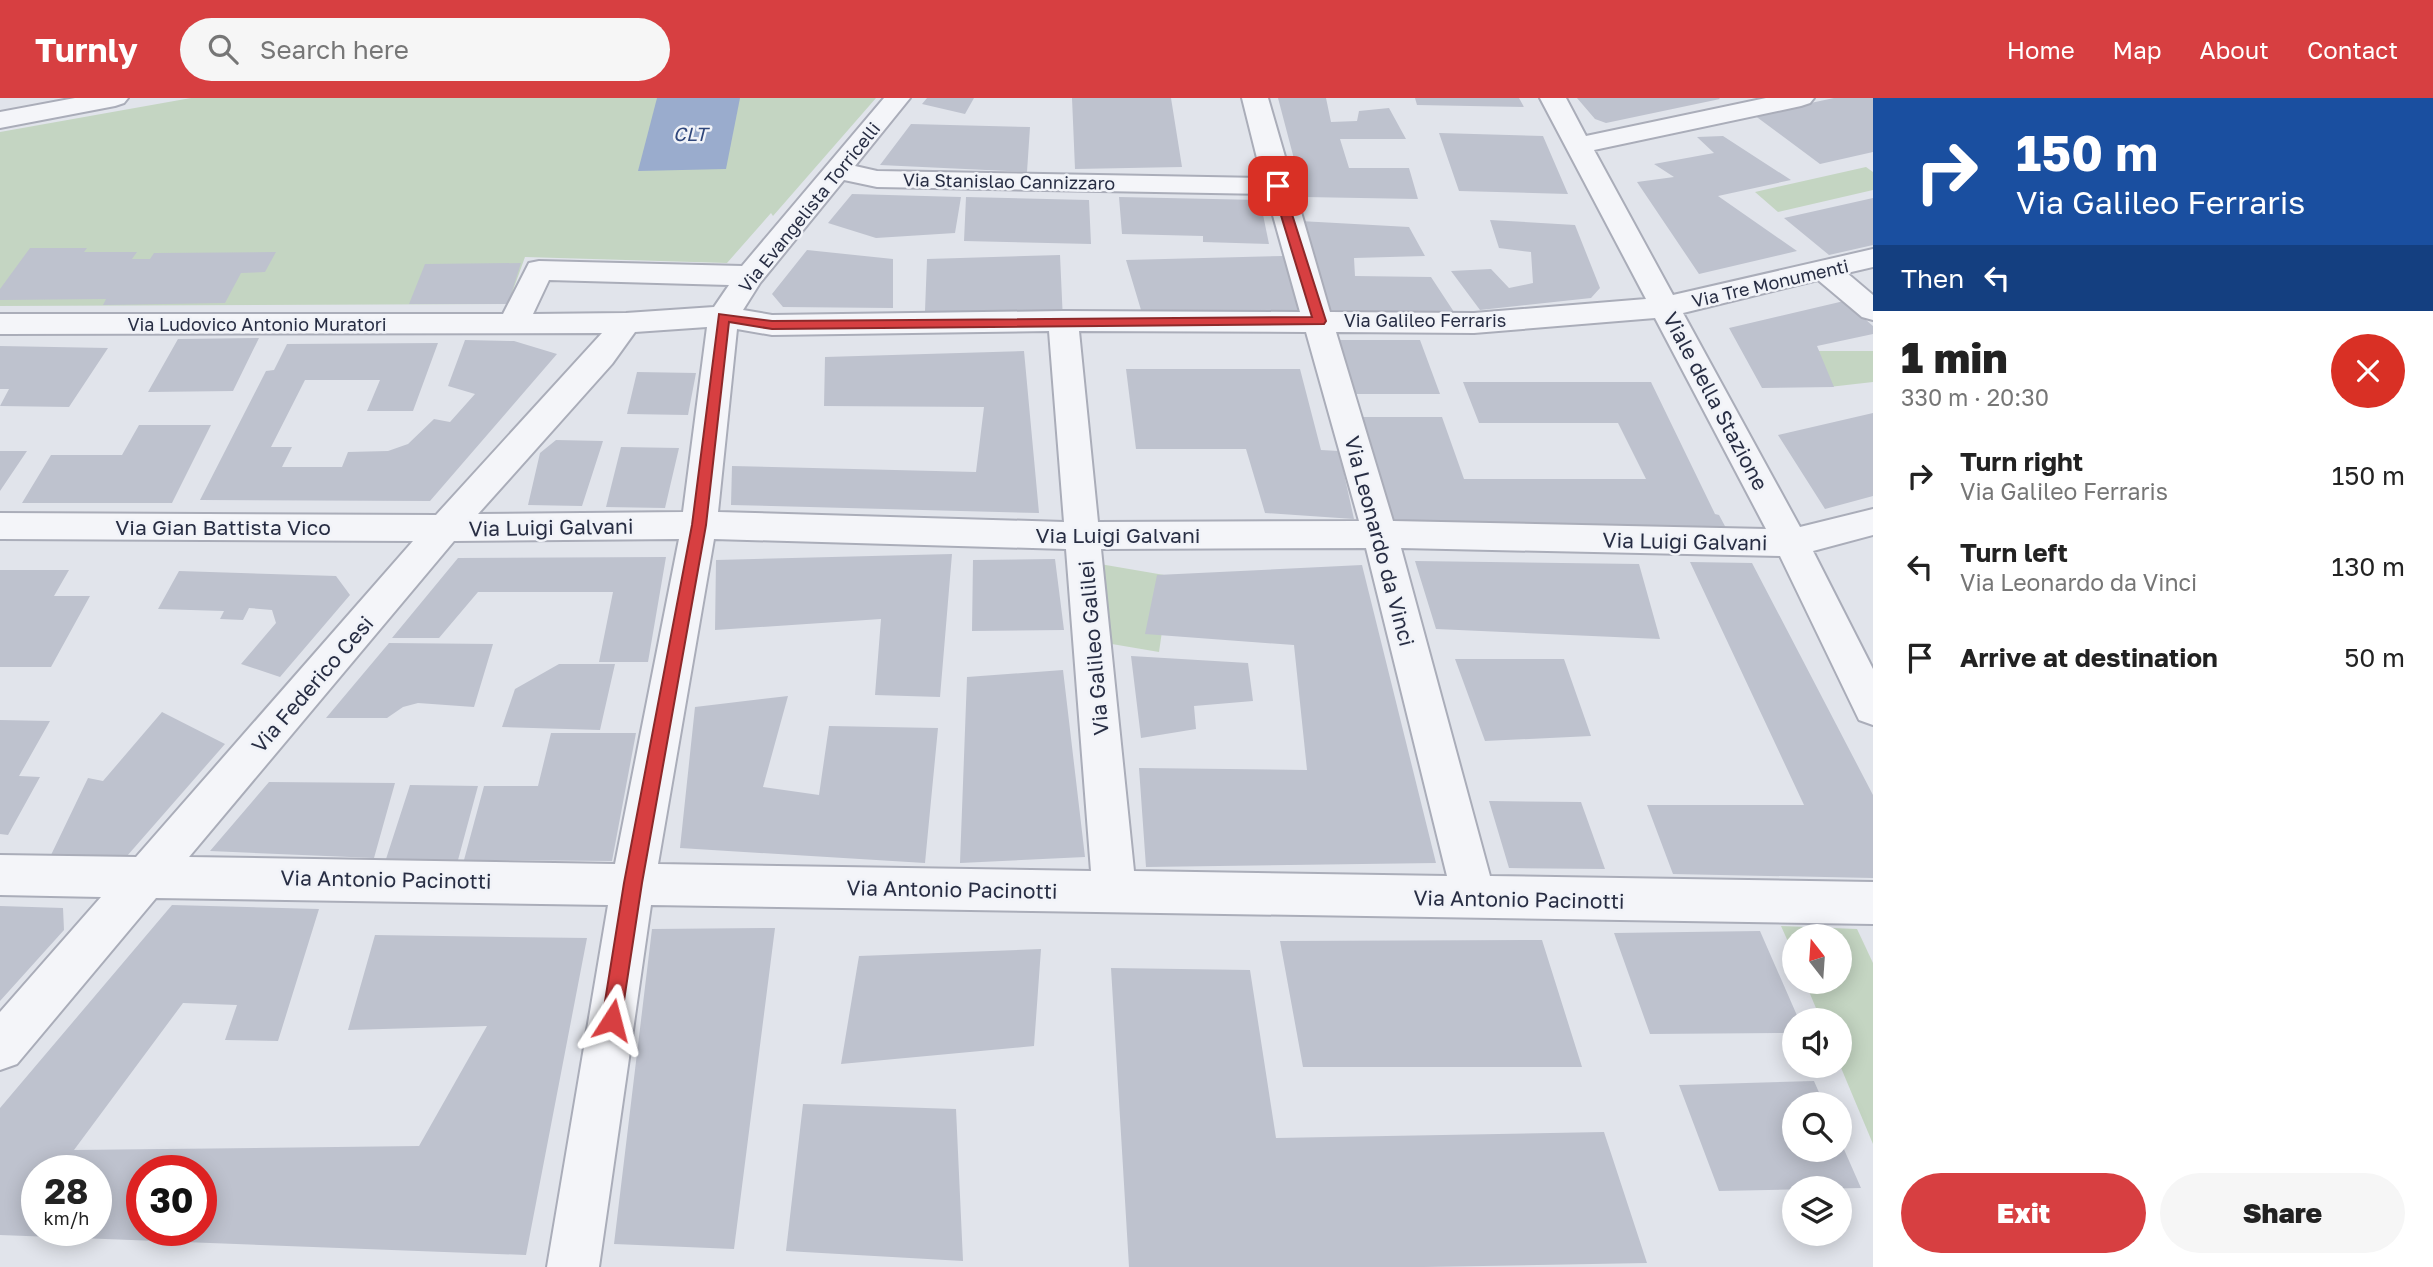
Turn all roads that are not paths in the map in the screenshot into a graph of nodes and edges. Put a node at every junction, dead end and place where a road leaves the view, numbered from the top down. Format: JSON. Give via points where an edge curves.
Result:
{"nodes":[{"id":1,"x":83,"y":98,"type":"edge"},
{"id":2,"x":115,"y":98,"type":"edge"},
{"id":3,"x":897,"y":98,"type":"edge"},
{"id":4,"x":1255,"y":98,"type":"edge"},
{"id":5,"x":1553,"y":98,"type":"edge"},
{"id":6,"x":1801,"y":98,"type":"edge"},
{"id":7,"x":0,"y":110,"type":"edge"},
{"id":8,"x":0,"y":120,"type":"edge"},
{"id":9,"x":1577,"y":146,"type":"junction"},
{"id":10,"x":839,"y":171,"type":"junction"},
{"id":11,"x":1278,"y":186,"type":"junction"},
{"id":12,"x":1873,"y":258,"type":"edge"},
{"id":13,"x":1825,"y":271,"type":"junction"},
{"id":14,"x":750,"y":276,"type":"junction"},
{"id":15,"x":1666,"y":307,"type":"junction"},
{"id":16,"x":1873,"y":310,"type":"edge"},
{"id":17,"x":723,"y":317,"type":"junction"},
{"id":18,"x":1063,"y":321,"type":"junction"},
{"id":19,"x":1319,"y":321,"type":"junction"},
{"id":20,"x":626,"y":323,"type":"junction"},
{"id":21,"x":0,"y":324,"type":"edge"},
{"id":22,"x":513,"y":324,"type":"junction"},
{"id":23,"x":1873,"y":522,"type":"edge"},
{"id":24,"x":699,"y":525,"type":"junction"},
{"id":25,"x":0,"y":526,"type":"edge"},
{"id":26,"x":445,"y":528,"type":"junction"},
{"id":27,"x":1380,"y":534,"type":"junction"},
{"id":28,"x":1083,"y":536,"type":"junction"},
{"id":29,"x":1791,"y":543,"type":"junction"},
{"id":30,"x":1873,"y":708,"type":"edge"},
{"id":31,"x":0,"y":875,"type":"edge"},
{"id":32,"x":148,"y":875,"type":"junction"},
{"id":33,"x":633,"y":883,"type":"junction"},
{"id":34,"x":1114,"y":892,"type":"junction"},
{"id":35,"x":1474,"y":898,"type":"junction"},
{"id":36,"x":1873,"y":903,"type":"edge"},
{"id":37,"x":0,"y":1047,"type":"edge"},
{"id":38,"x":573,"y":1267,"type":"edge"}],
"edges":[{"from":1,"to":7,"type":"street"},
{"from":2,"to":8,"type":"street"},
{"from":3,"to":10,"type":"street","name":"Via Evangelista Torricelli"},
{"from":4,"to":11,"type":"street","name":"Via Leonardo da Vinci"},
{"from":5,"to":9,"type":"street","name":"Viale della Stazione"},
{"from":6,"to":9,"type":"street"},
{"from":9,"to":15,"type":"street","name":"Viale della Stazione"},
{"from":10,"to":11,"type":"street","name":"Via Stanislao Cannizzaro","via":[[877,179]]},
{"from":10,"to":14,"type":"street","name":"Via Evangelista Torricelli"},
{"from":11,"to":19,"type":"street","name":"Via Leonardo da Vinci"},
{"from":12,"to":13,"type":"street","name":"Via Tre Monumenti"},
{"from":13,"to":15,"type":"street","name":"Via Tre Monumenti"},
{"from":13,"to":16,"type":"street"},
{"from":14,"to":17,"type":"street","name":"Via Evangelista Torricelli"},
{"from":14,"to":22,"type":"street","via":[[538,270]]},
{"from":15,"to":19,"type":"street","name":"Via Galileo Ferraris","via":[[1474,323]]},
{"from":15,"to":29,"type":"street","name":"Viale della Stazione"},
{"from":17,"to":18,"type":"street","name":"Via Galileo Ferraris","via":[[772,325]]},
{"from":17,"to":20,"type":"street","name":"Via Galileo Ferraris"},
{"from":17,"to":24,"type":"street"},
{"from":18,"to":19,"type":"street","name":"Via Galileo Ferraris"},
{"from":18,"to":28,"type":"street","name":"Via Galileo Galilei"},
{"from":19,"to":27,"type":"street","name":"Via Leonardo da Vinci"},
{"from":20,"to":22,"type":"street","name":"Via Ludovico Antonio Muratori"},
{"from":20,"to":26,"type":"street","name":"Via Federico Cesi"},
{"from":21,"to":22,"type":"street","name":"Via Ludovico Antonio Muratori"},
{"from":23,"to":29,"type":"street","name":"Via Luigi Galvani"},
{"from":24,"to":26,"type":"street","name":"Via Luigi Galvani"},
{"from":24,"to":28,"type":"street","name":"Via Luigi Galvani"},
{"from":24,"to":33,"type":"street"},
{"from":25,"to":26,"type":"street","name":"Via Gian Battista Vico"},
{"from":26,"to":32,"type":"street","name":"Via Federico Cesi"},
{"from":27,"to":28,"type":"street","name":"Via Luigi Galvani"},
{"from":27,"to":29,"type":"street","name":"Via Luigi Galvani"},
{"from":27,"to":35,"type":"street","name":"Via Leonardo da Vinci"},
{"from":28,"to":34,"type":"street","name":"Via Galileo Galilei"},
{"from":29,"to":30,"type":"street","name":"Viale della Stazione"},
{"from":31,"to":32,"type":"street","name":"Via Antonio Pacinotti"},
{"from":32,"to":33,"type":"street","name":"Via Antonio Pacinotti"},
{"from":32,"to":37,"type":"street","name":"Via Federico Cesi"},
{"from":33,"to":34,"type":"street","name":"Via Antonio Pacinotti"},
{"from":33,"to":38,"type":"street"},
{"from":34,"to":35,"type":"street","name":"Via Antonio Pacinotti"},
{"from":35,"to":36,"type":"street","name":"Via Antonio Pacinotti"}]}
